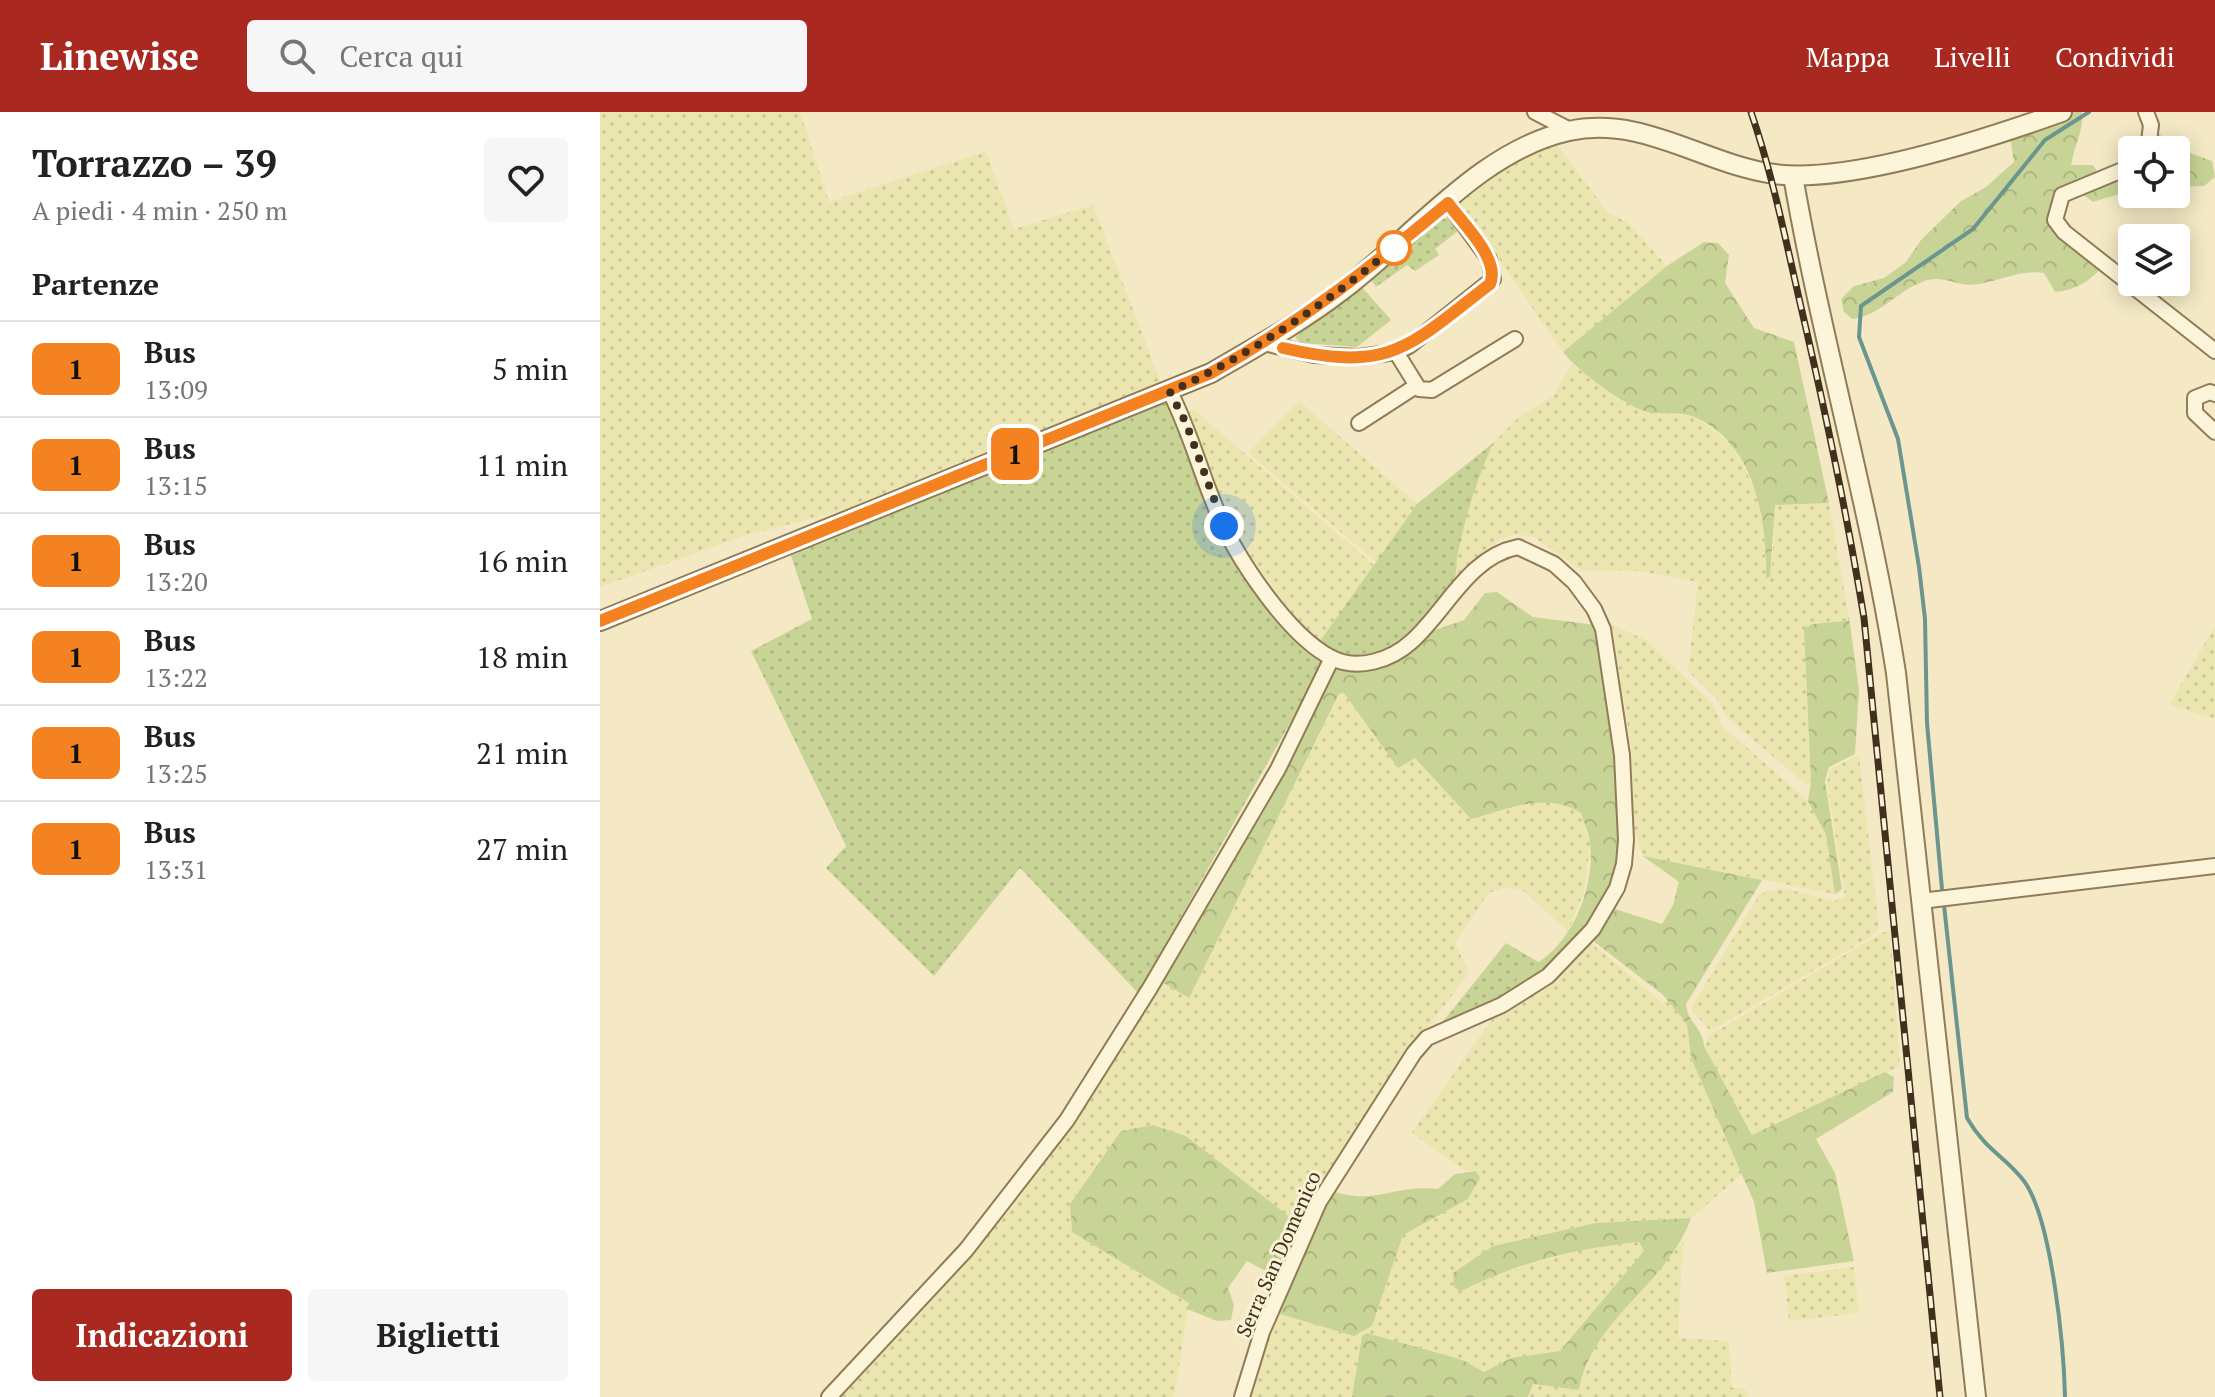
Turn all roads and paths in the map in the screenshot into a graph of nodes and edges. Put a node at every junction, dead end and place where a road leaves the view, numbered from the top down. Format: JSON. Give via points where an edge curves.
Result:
{"nodes":[{"id":1,"x":1535,"y":112,"type":"edge"},
{"id":2,"x":2062,"y":112,"type":"edge"},
{"id":3,"x":2146,"y":112,"type":"edge"},
{"id":4,"x":1572,"y":131,"type":"junction"},
{"id":5,"x":2150,"y":136,"type":"edge"},
{"id":6,"x":2118,"y":172,"type":"edge"},
{"id":7,"x":1793,"y":176,"type":"junction"},
{"id":8,"x":1448,"y":203,"type":"junction"},
{"id":9,"x":1515,"y":339,"type":"dead end"},
{"id":10,"x":1264,"y":343,"type":"junction"},
{"id":11,"x":2215,"y":351,"type":"edge"},
{"id":12,"x":1396,"y":352,"type":"junction"},
{"id":13,"x":1416,"y":386,"type":"junction"},
{"id":14,"x":1170,"y":392,"type":"junction"},
{"id":15,"x":2215,"y":394,"type":"edge"},
{"id":16,"x":1359,"y":423,"type":"dead end"},
{"id":17,"x":2215,"y":432,"type":"edge"},
{"id":18,"x":600,"y":621,"type":"edge"},
{"id":19,"x":1332,"y":658,"type":"junction"},
{"id":20,"x":2215,"y":866,"type":"edge"},
{"id":21,"x":1921,"y":901,"type":"junction"},
{"id":22,"x":829,"y":1397,"type":"edge"},
{"id":23,"x":1242,"y":1397,"type":"edge"},
{"id":24,"x":1976,"y":1397,"type":"edge"}],
"edges":[{"from":1,"to":4,"type":"street"},
{"from":2,"to":7,"type":"street","via":[[1981,141]]},
{"from":3,"to":5,"type":"street"},
{"from":4,"to":7,"type":"street","via":[[1635,131],[1748,169]]},
{"from":4,"to":8,"type":"street","via":[[1509,152]]},
{"from":6,"to":11,"type":"street","via":[[2062,195],[2055,220]]},
{"from":7,"to":21,"type":"street","via":[[1888,621]]},
{"from":8,"to":10,"type":"street","via":[[1343,290]]},
{"from":8,"to":12,"type":"street","via":[[1489,259],[1493,279]]},
{"from":9,"to":13,"type":"street","via":[[1437,388],[1425,391]]},
{"from":10,"to":12,"type":"street","via":[[1326,355]]},
{"from":10,"to":14,"type":"street"},
{"from":12,"to":13,"type":"street"},
{"from":13,"to":16,"type":"street"},
{"from":14,"to":18,"type":"street"},
{"from":14,"to":19,"type":"street","via":[[1231,540],[1292,623]]},
{"from":15,"to":17,"type":"street","via":[[2195,398],[2195,413]]},
{"from":19,"to":22,"type":"street","via":[[1278,769],[1067,1120],[966,1250]]},
{"from":19,"to":23,"type":"street","name":"Serra San Domenico","via":[[1366,663],[1403,649],[1495,553],[1518,547],[1554,564],[1587,598],[1603,629],[1622,755],[1624,864],[1593,929],[1548,976],[1502,1005],[1436,1033],[1414,1053],[1319,1202],[1262,1332]]},
{"from":20,"to":21,"type":"street"},
{"from":21,"to":24,"type":"street"}]}
